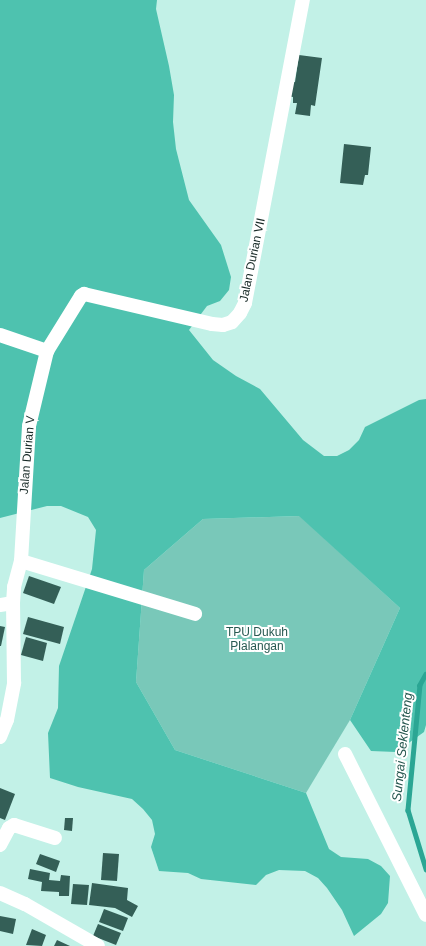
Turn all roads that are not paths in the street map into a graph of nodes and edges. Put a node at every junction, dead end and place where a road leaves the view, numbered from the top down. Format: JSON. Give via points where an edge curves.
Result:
{"nodes":[{"id":1,"x":303,"y":0,"type":"edge"},
{"id":2,"x":0,"y":335,"type":"edge"},
{"id":3,"x":47,"y":351,"type":"junction"},
{"id":4,"x":21,"y":561,"type":"junction"},
{"id":5,"x":6,"y":604,"type":"edge"},
{"id":6,"x":195,"y":614,"type":"dead end"},
{"id":7,"x":0,"y":737,"type":"edge"},
{"id":8,"x":345,"y":754,"type":"dead end"},
{"id":9,"x":55,"y":838,"type":"dead end"},
{"id":10,"x":0,"y":845,"type":"edge"},
{"id":11,"x":0,"y":893,"type":"edge"},
{"id":12,"x":424,"y":908,"type":"edge"},
{"id":13,"x":98,"y":946,"type":"edge"}],
"edges":[{"from":1,"to":3,"type":"street","name":"Jalan Durian VII","via":[[245,303],[240,313],[232,322],[223,325],[212,324],[84,294]]},
{"from":2,"to":3,"type":"street"},
{"from":3,"to":4,"type":"street","name":"Jalan Durian V","via":[[29,426]]},
{"from":4,"to":5,"type":"street","name":"Jalan Durian V"},
{"from":4,"to":6,"type":"street"},
{"from":5,"to":7,"type":"street","name":"Jalan Durian V","via":[[14,683],[7,720]]},
{"from":8,"to":12,"type":"street"},
{"from":9,"to":10,"type":"street","via":[[14,825],[9,828]]},
{"from":11,"to":13,"type":"street","via":[[25,904]]}]}
